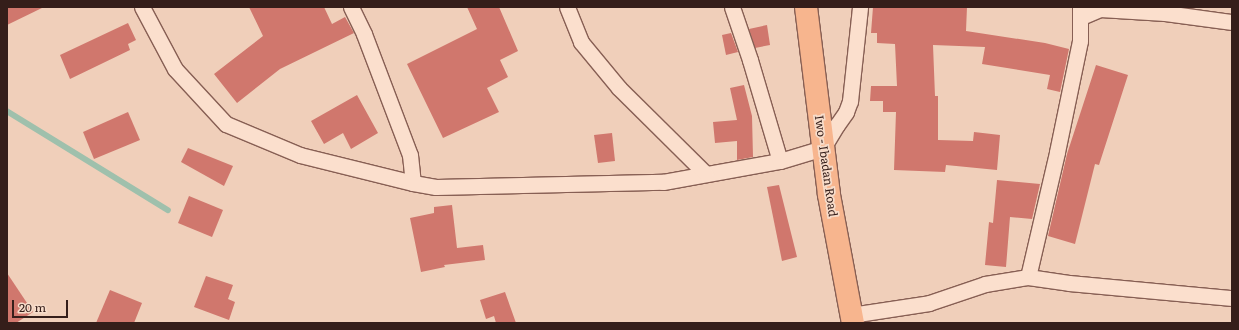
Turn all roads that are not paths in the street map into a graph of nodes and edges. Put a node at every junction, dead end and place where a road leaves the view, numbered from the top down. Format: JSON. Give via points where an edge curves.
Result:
{"nodes":[{"id":1,"x":142,"y":7,"type":"edge"},
{"id":2,"x":351,"y":7,"type":"edge"},
{"id":3,"x":567,"y":7,"type":"edge"},
{"id":4,"x":732,"y":7,"type":"edge"},
{"id":5,"x":806,"y":7,"type":"edge"},
{"id":6,"x":860,"y":7,"type":"edge"},
{"id":7,"x":1081,"y":12,"type":"edge"},
{"id":8,"x":1232,"y":22,"type":"edge"},
{"id":9,"x":823,"y":148,"type":"junction"},
{"id":10,"x":780,"y":161,"type":"junction"},
{"id":11,"x":706,"y":174,"type":"junction"},
{"id":12,"x":413,"y":183,"type":"junction"},
{"id":13,"x":1028,"y":277,"type":"junction"},
{"id":14,"x":1232,"y":298,"type":"edge"},
{"id":15,"x":852,"y":319,"type":"edge"}],
"edges":[{"from":1,"to":12,"type":"street","via":[[175,69],[226,124],[300,155]]},
{"from":2,"to":12,"type":"street","via":[[364,34],[410,155]]},
{"from":3,"to":11,"type":"street","via":[[581,42],[619,88]]},
{"from":4,"to":10,"type":"street"},
{"from":5,"to":9,"type":"main road","name":"Iwo - Ibadan Road"},
{"from":6,"to":9,"type":"street","via":[[850,101],[846,112]]},
{"from":7,"to":8,"type":"street","via":[[1100,9],[1166,13]]},
{"from":7,"to":13,"type":"street","via":[[1080,41]]},
{"from":9,"to":10,"type":"street"},
{"from":9,"to":15,"type":"main road","name":"Iwo - Ibadan Road"},
{"from":10,"to":11,"type":"street"},
{"from":11,"to":12,"type":"street","via":[[663,182],[436,187]]},
{"from":13,"to":14,"type":"street"},
{"from":13,"to":15,"type":"street","via":[[985,284],[929,303]]}]}
